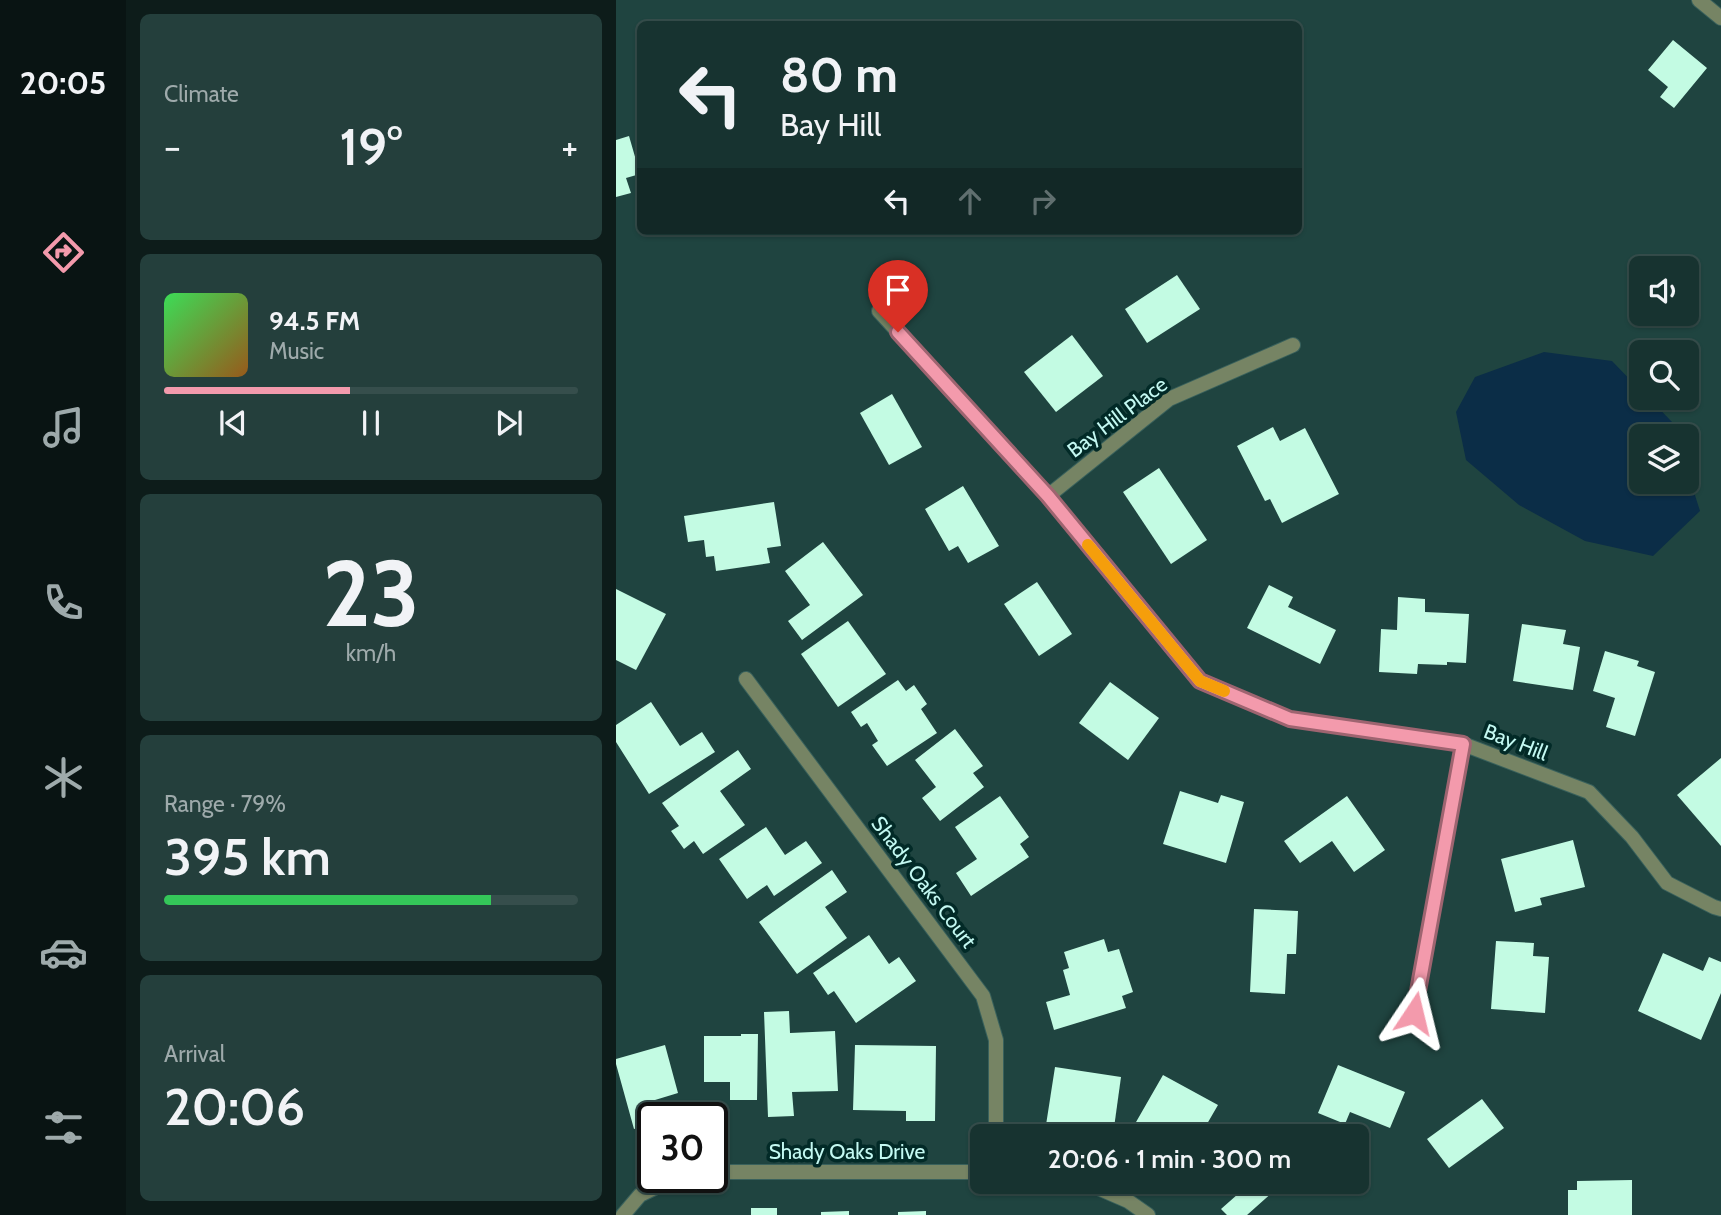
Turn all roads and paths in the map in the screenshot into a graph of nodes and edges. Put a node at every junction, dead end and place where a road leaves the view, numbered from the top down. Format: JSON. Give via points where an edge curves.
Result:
{"nodes":[{"id":1,"x":1699,"y":0,"type":"edge"},
{"id":2,"x":1721,"y":18,"type":"edge"},
{"id":3,"x":879,"y":311,"type":"dead end"},
{"id":4,"x":1293,"y":345,"type":"dead end"},
{"id":5,"x":1048,"y":496,"type":"junction"},
{"id":6,"x":746,"y":679,"type":"dead end"},
{"id":7,"x":1463,"y":744,"type":"junction"},
{"id":8,"x":1721,"y":909,"type":"edge"},
{"id":9,"x":1414,"y":1013,"type":"dead end"},
{"id":10,"x":996,"y":1124,"type":"edge"},
{"id":11,"x":728,"y":1172,"type":"edge"},
{"id":12,"x":970,"y":1172,"type":"edge"},
{"id":13,"x":644,"y":1193,"type":"edge"},
{"id":14,"x":1112,"y":1194,"type":"edge"},
{"id":15,"x":624,"y":1215,"type":"edge"},
{"id":16,"x":1148,"y":1215,"type":"edge"}],
"edges":[{"from":1,"to":2,"type":"street"},
{"from":3,"to":5,"type":"street","name":"Bay Hill"},
{"from":4,"to":5,"type":"street","name":"Bay Hill Place","via":[[1170,399]]},
{"from":5,"to":7,"type":"street","name":"Bay Hill","via":[[1200,681],[1290,719]]},
{"from":6,"to":10,"type":"street","name":"Shady Oaks Court","via":[[984,996],[996,1040]]},
{"from":7,"to":8,"type":"street","name":"Bay Hill","via":[[1589,792],[1667,883]]},
{"from":7,"to":9,"type":"street"},
{"from":11,"to":12,"type":"street","name":"Shady Oaks Drive"},
{"from":13,"to":15,"type":"street"},
{"from":14,"to":16,"type":"street"}]}
